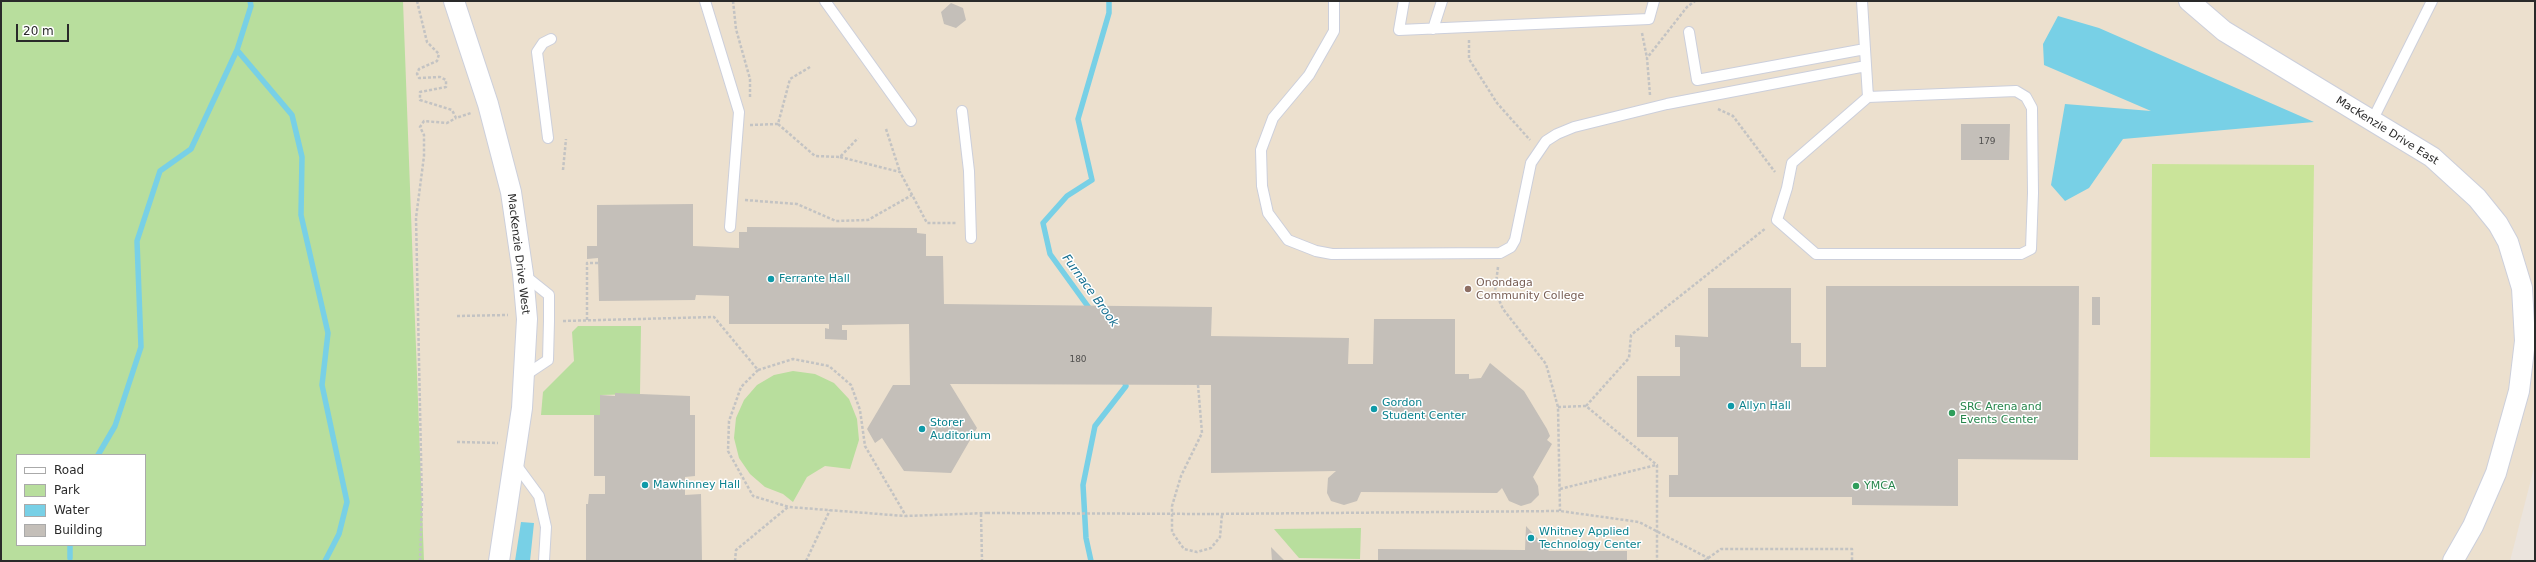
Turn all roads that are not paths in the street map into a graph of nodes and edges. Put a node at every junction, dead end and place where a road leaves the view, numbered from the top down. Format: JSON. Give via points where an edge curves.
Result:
{"nodes":[{"id":1,"x":454,"y":1,"type":"edge"},
{"id":2,"x":705,"y":1,"type":"edge"},
{"id":3,"x":825,"y":1,"type":"edge"},
{"id":4,"x":1334,"y":1,"type":"edge"},
{"id":5,"x":1404,"y":1,"type":"edge"},
{"id":6,"x":1442,"y":1,"type":"edge"},
{"id":7,"x":1654,"y":1,"type":"edge"},
{"id":8,"x":1862,"y":1,"type":"edge"},
{"id":9,"x":2189,"y":1,"type":"edge"},
{"id":10,"x":2432,"y":1,"type":"edge"},
{"id":11,"x":1433,"y":29,"type":"junction"},
{"id":12,"x":1689,"y":32,"type":"dead end"},
{"id":13,"x":551,"y":39,"type":"dead end"},
{"id":14,"x":1865,"y":49,"type":"junction"},
{"id":15,"x":1866,"y":66,"type":"junction"},
{"id":16,"x":1868,"y":96,"type":"junction"},
{"id":17,"x":962,"y":111,"type":"dead end"},
{"id":18,"x":911,"y":121,"type":"dead end"},
{"id":19,"x":2372,"y":121,"type":"junction"},
{"id":20,"x":548,"y":138,"type":"dead end"},
{"id":21,"x":730,"y":227,"type":"dead end"},
{"id":22,"x":971,"y":238,"type":"dead end"},
{"id":23,"x":523,"y":274,"type":"junction"},
{"id":24,"x":524,"y":376,"type":"junction"},
{"id":25,"x":515,"y":453,"type":"junction"},
{"id":26,"x":499,"y":561,"type":"edge"},
{"id":27,"x":544,"y":561,"type":"edge"},
{"id":28,"x":2453,"y":561,"type":"edge"}],
"edges":[{"from":1,"to":23,"type":"street","name":"MacKenzie Drive West","via":[[489,107],[512,192]]},
{"from":2,"to":21,"type":"lane","via":[[739,112]]},
{"from":3,"to":18,"type":"lane"},
{"from":4,"to":15,"type":"lane","via":[[1334,31],[1309,75],[1273,118],[1261,150],[1262,186],[1268,213],[1288,240],[1332,254],[1500,254],[1511,247],[1515,240],[1531,163],[1546,141],[1574,127],[1651,108]]},
{"from":5,"to":11,"type":"lane","via":[[1399,30]]},
{"from":6,"to":11,"type":"lane"},
{"from":7,"to":11,"type":"lane","via":[[1650,19]]},
{"from":8,"to":14,"type":"lane"},
{"from":9,"to":19,"type":"street","name":"MacKenzie Drive East","via":[[2224,31]]},
{"from":10,"to":19,"type":"lane"},
{"from":12,"to":14,"type":"lane","via":[[1697,80]]},
{"from":13,"to":20,"type":"lane","via":[[543,43],[537,52]]},
{"from":14,"to":15,"type":"lane"},
{"from":15,"to":16,"type":"lane"},
{"from":16,"to":16,"type":"lane","via":[[2016,91],[2026,97],[2032,108],[2034,193],[2031,249],[2020,254],[1816,254],[1776,220],[1792,163]]},
{"from":17,"to":22,"type":"lane","via":[[969,171]]},
{"from":19,"to":28,"type":"street","name":"MacKenzie Drive East","via":[[2432,157],[2477,198],[2498,224],[2508,242],[2522,288],[2525,341],[2519,391],[2496,473],[2473,526]]},
{"from":23,"to":24,"type":"street","name":"MacKenzie Drive West","via":[[527,319]]},
{"from":23,"to":24,"type":"lane","via":[[549,295],[548,360]]},
{"from":24,"to":25,"type":"street","name":"MacKenzie Drive West"},
{"from":25,"to":26,"type":"street","name":"MacKenzie Drive West"},
{"from":25,"to":27,"type":"lane","via":[[539,496],[546,527]]}]}
